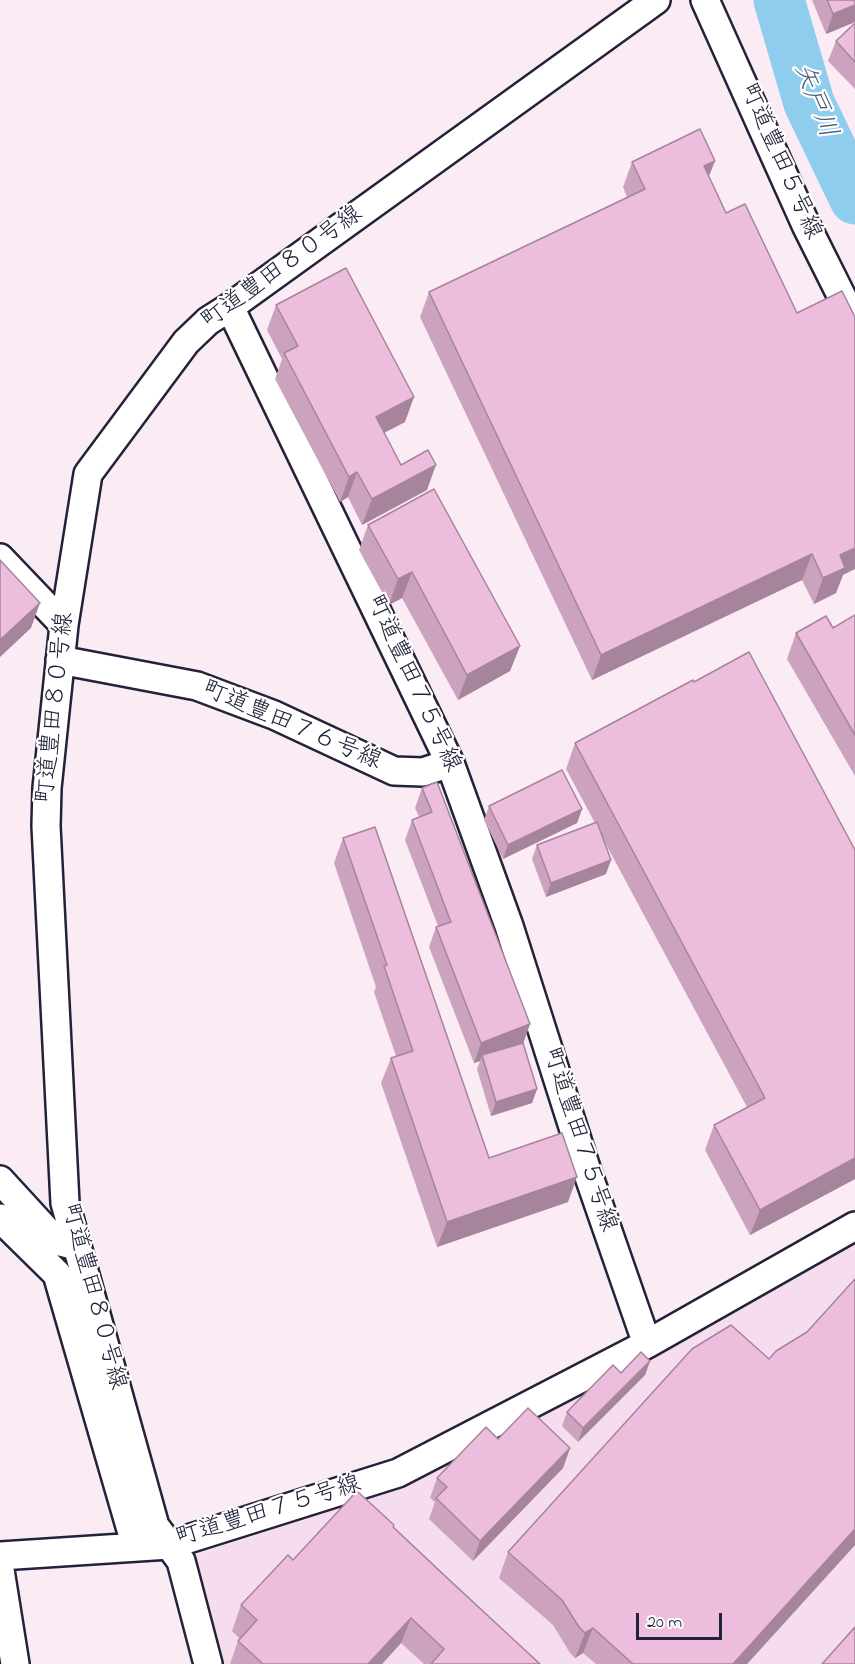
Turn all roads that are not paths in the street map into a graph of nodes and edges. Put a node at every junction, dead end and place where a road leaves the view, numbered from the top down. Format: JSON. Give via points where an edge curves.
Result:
{"nodes":[{"id":1,"x":656,"y":0,"type":"edge"},
{"id":2,"x":705,"y":0,"type":"edge"},
{"id":3,"x":230,"y":308,"type":"junction"},
{"id":4,"x":855,"y":323,"type":"edge"},
{"id":5,"x":0,"y":558,"type":"edge"},
{"id":6,"x":64,"y":625,"type":"junction"},
{"id":7,"x":60,"y":660,"type":"junction"},
{"id":8,"x":450,"y":763,"type":"junction"},
{"id":9,"x":0,"y":1180,"type":"edge"},
{"id":10,"x":0,"y":1218,"type":"edge"},
{"id":11,"x":855,"y":1226,"type":"edge"},
{"id":12,"x":76,"y":1246,"type":"junction"},
{"id":13,"x":647,"y":1344,"type":"junction"},
{"id":14,"x":169,"y":1545,"type":"junction"},
{"id":15,"x":136,"y":1547,"type":"junction"},
{"id":16,"x":0,"y":1556,"type":"edge"},
{"id":17,"x":0,"y":1570,"type":"edge"},
{"id":18,"x":15,"y":1664,"type":"edge"},
{"id":19,"x":208,"y":1664,"type":"edge"}],
"edges":[{"from":1,"to":3,"type":"street","name":"町道豊田８０号線"},
{"from":2,"to":4,"type":"street","name":"町道豊田５号線","via":[[806,225]]},
{"from":3,"to":6,"type":"street","name":"町道豊田８０号線","via":[[208,321],[186,342],[88,474]]},
{"from":3,"to":8,"type":"street","name":"町道豊田７５号線"},
{"from":5,"to":6,"type":"street"},
{"from":6,"to":7,"type":"street","name":"町道豊田８０号線"},
{"from":7,"to":8,"type":"street","name":"町道豊田７６号線","via":[[197,686],[274,715],[394,771],[423,772]]},
{"from":7,"to":12,"type":"street","name":"町道豊田８０号線","via":[[46,826],[65,1203]]},
{"from":8,"to":13,"type":"street","name":"町道豊田７５号線","via":[[509,926],[586,1171]]},
{"from":9,"to":12,"type":"street","via":[[56,1240]]},
{"from":10,"to":15,"type":"street","via":[[57,1274]]},
{"from":11,"to":13,"type":"street"},
{"from":12,"to":14,"type":"street","name":"町道豊田８０号線","via":[[155,1526]]},
{"from":13,"to":14,"type":"street","name":"町道豊田７５号線","via":[[398,1473]]},
{"from":14,"to":15,"type":"street","name":"町道豊田７５号線"},
{"from":14,"to":19,"type":"street","name":"町道豊田８０号線","via":[[181,1561]]},
{"from":15,"to":16,"type":"street","name":"町道豊田７５号線"},
{"from":17,"to":18,"type":"street"}]}
